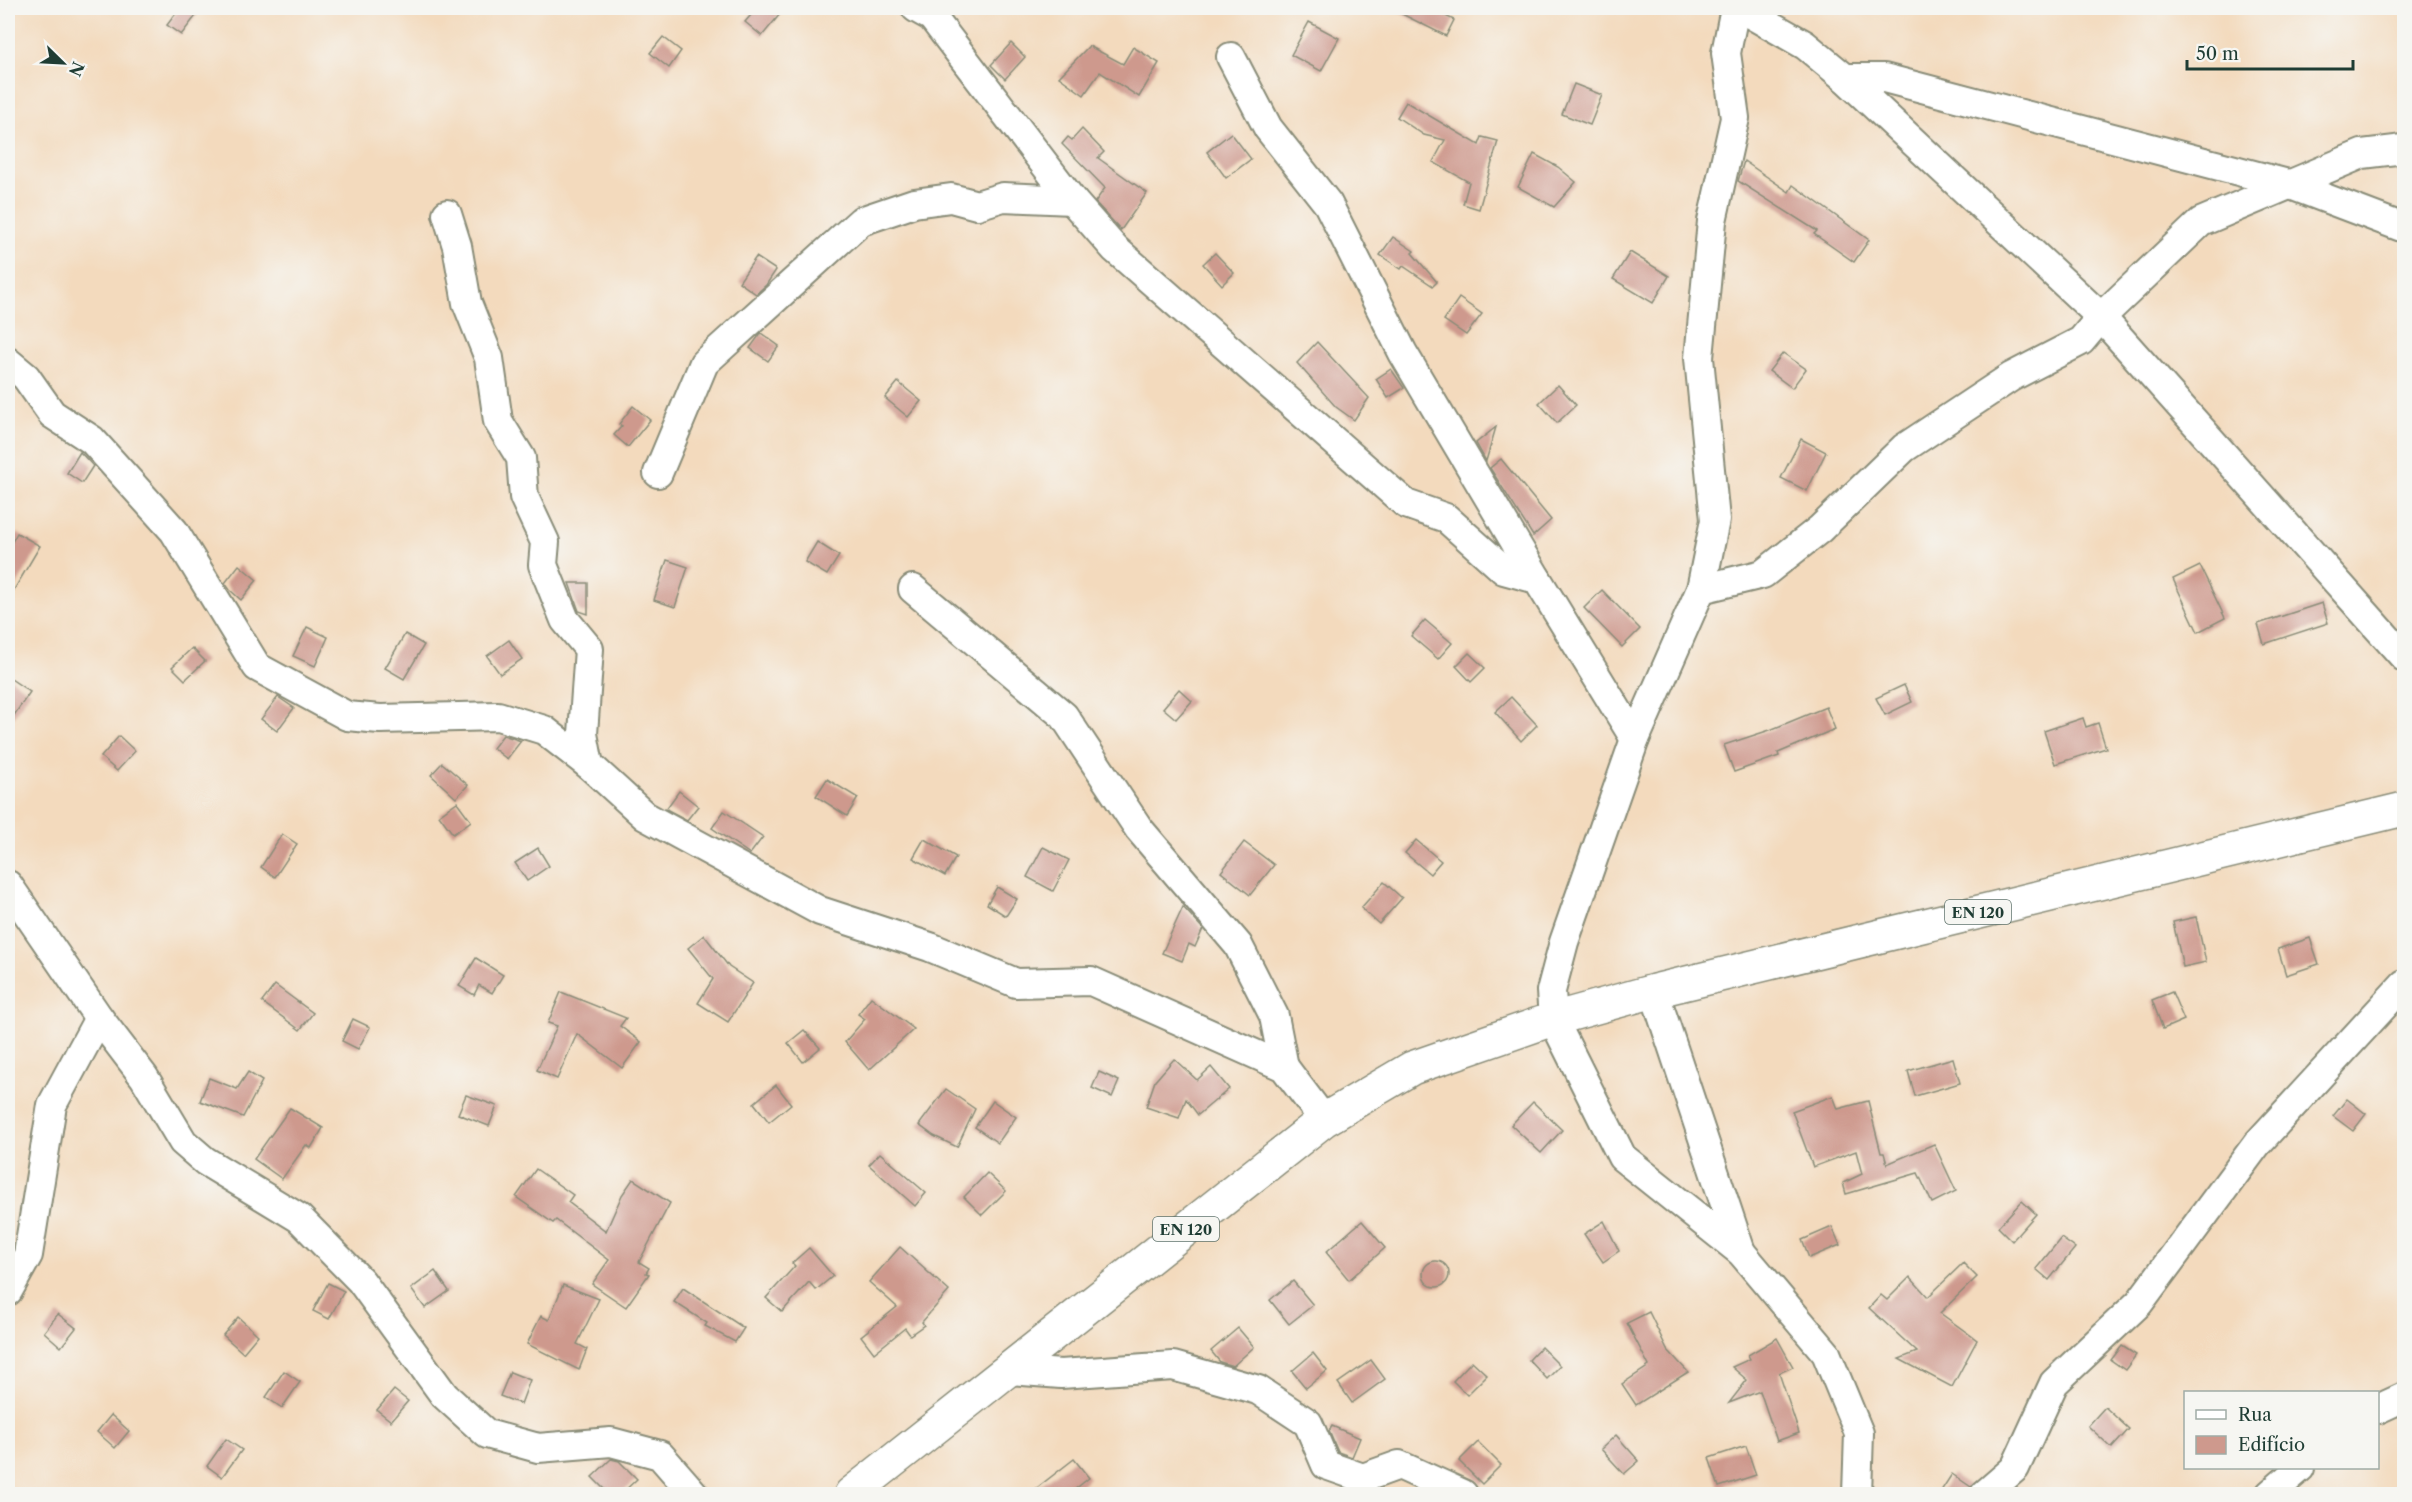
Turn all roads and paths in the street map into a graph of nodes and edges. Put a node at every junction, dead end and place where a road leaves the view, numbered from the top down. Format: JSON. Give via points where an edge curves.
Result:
{"nodes":[{"id":1,"x":916,"y":8,"type":"edge"},
{"id":2,"x":1737,"y":8,"type":"edge"},
{"id":3,"x":1231,"y":57,"type":"dead end"},
{"id":4,"x":1845,"y":78,"type":"junction"},
{"id":5,"x":2404,"y":149,"type":"edge"},
{"id":6,"x":2288,"y":184,"type":"junction"},
{"id":7,"x":1072,"y":200,"type":"junction"},
{"id":8,"x":447,"y":214,"type":"dead end"},
{"id":9,"x":2404,"y":228,"type":"edge"},
{"id":10,"x":2101,"y":317,"type":"junction"},
{"id":11,"x":8,"y":362,"type":"edge"},
{"id":12,"x":658,"y":473,"type":"dead end"},
{"id":13,"x":1537,"y":579,"type":"junction"},
{"id":14,"x":1701,"y":589,"type":"junction"},
{"id":15,"x":913,"y":590,"type":"dead end"},
{"id":16,"x":2404,"y":657,"type":"edge"},
{"id":17,"x":1635,"y":739,"type":"junction"},
{"id":18,"x":589,"y":765,"type":"junction"},
{"id":19,"x":2404,"y":809,"type":"edge"},
{"id":20,"x":8,"y":885,"type":"edge"},
{"id":21,"x":2404,"y":984,"type":"edge"},
{"id":22,"x":1654,"y":991,"type":"junction"},
{"id":23,"x":99,"y":1018,"type":"junction"},
{"id":24,"x":1553,"y":1019,"type":"junction"},
{"id":25,"x":1284,"y":1067,"type":"junction"},
{"id":26,"x":1324,"y":1120,"type":"junction"},
{"id":27,"x":1741,"y":1252,"type":"junction"},
{"id":28,"x":8,"y":1291,"type":"edge"},
{"id":29,"x":1009,"y":1370,"type":"junction"},
{"id":30,"x":2404,"y":1397,"type":"edge"},
{"id":31,"x":2379,"y":1408,"type":"edge"},
{"id":32,"x":2298,"y":1469,"type":"edge"},
{"id":33,"x":694,"y":1494,"type":"edge"},
{"id":34,"x":851,"y":1494,"type":"edge"},
{"id":35,"x":1463,"y":1494,"type":"edge"},
{"id":36,"x":1857,"y":1494,"type":"edge"},
{"id":37,"x":1985,"y":1494,"type":"edge"},
{"id":38,"x":2270,"y":1494,"type":"edge"}],
"edges":[{"from":1,"to":7,"type":"street","via":[[932,17]]},
{"from":2,"to":4,"type":"street","via":[[1805,45]]},
{"from":2,"to":14,"type":"street","via":[[1726,53],[1735,118],[1712,221],[1699,358],[1715,520]]},
{"from":3,"to":13,"type":"street","via":[[1268,128],[1328,204],[1403,353]]},
{"from":4,"to":6,"type":"street","via":[[1884,78]]},
{"from":4,"to":10,"type":"street"},
{"from":5,"to":6,"type":"street","via":[[2362,154]]},
{"from":6,"to":9,"type":"street"},
{"from":6,"to":10,"type":"street","via":[[2201,222]]},
{"from":7,"to":12,"type":"street","via":[[1003,197],[977,205],[951,198],[914,203],[861,221],[704,363]]},
{"from":7,"to":13,"type":"street","via":[[1115,249],[1406,504],[1446,518],[1504,570]]},
{"from":8,"to":18,"type":"street","via":[[457,246],[466,303],[489,358],[498,421],[521,458],[524,497],[545,543],[543,565],[565,620],[589,649],[584,734]]},
{"from":10,"to":14,"type":"street","via":[[2081,341],[2011,377],[1904,448],[1820,529],[1763,574]]},
{"from":10,"to":16,"type":"street"},
{"from":11,"to":18,"type":"street","via":[[26,377],[52,414],[92,440],[174,531],[257,667],[347,716],[498,716],[544,730]]},
{"from":13,"to":17,"type":"street"},
{"from":14,"to":17,"type":"street"},
{"from":15,"to":25,"type":"street","via":[[1064,716],[1139,829],[1238,945],[1274,1016]]},
{"from":17,"to":24,"type":"street","via":[[1564,942],[1551,991]]},
{"from":18,"to":25,"type":"street","via":[[645,816],[820,912],[930,947],[1016,983],[1091,981]]},
{"from":19,"to":22,"type":"main road","number":"EN 120"},
{"from":20,"to":23,"type":"street"},
{"from":21,"to":37,"type":"street","via":[[2257,1144],[2139,1303],[2054,1383],[2015,1468]]},
{"from":22,"to":24,"type":"main road","number":"EN 120"},
{"from":22,"to":27,"type":"street"},
{"from":23,"to":28,"type":"street","via":[[52,1105],[28,1256]]},
{"from":23,"to":33,"type":"street","via":[[144,1077],[183,1142],[205,1161],[299,1218],[361,1281],[444,1395],[487,1434],[538,1448],[611,1442],[660,1455]]},
{"from":24,"to":26,"type":"main road","number":"EN 120","via":[[1412,1068]]},
{"from":24,"to":27,"type":"street","via":[[1622,1157]]},
{"from":25,"to":26,"type":"street"},
{"from":26,"to":29,"type":"main road","number":"EN 120"},
{"from":27,"to":36,"type":"street","via":[[1826,1353],[1859,1433]]},
{"from":29,"to":34,"type":"main road","number":"EN 120"},
{"from":29,"to":35,"type":"street","via":[[1061,1374],[1173,1366],[1184,1369],[1258,1390],[1308,1423],[1326,1465],[1363,1478],[1399,1465]]},
{"from":30,"to":31,"type":"street"},
{"from":32,"to":38,"type":"street"}]}
